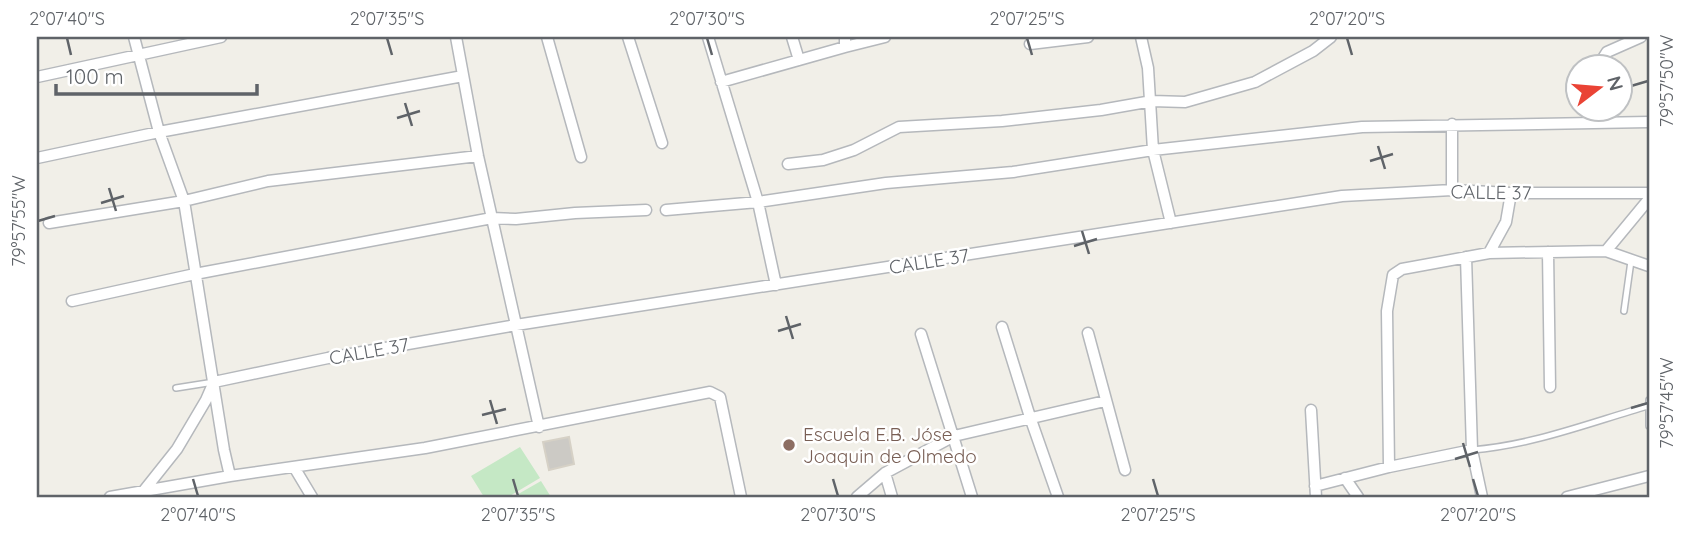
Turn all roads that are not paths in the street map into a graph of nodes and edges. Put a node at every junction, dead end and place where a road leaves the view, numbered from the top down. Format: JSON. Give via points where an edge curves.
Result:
{"nodes":[{"id":1,"x":134,"y":37,"type":"edge"},
{"id":2,"x":221,"y":37,"type":"edge"},
{"id":3,"x":456,"y":37,"type":"edge"},
{"id":4,"x":547,"y":37,"type":"edge"},
{"id":5,"x":628,"y":37,"type":"edge"},
{"id":6,"x":708,"y":37,"type":"edge"},
{"id":7,"x":792,"y":37,"type":"edge"},
{"id":8,"x":885,"y":37,"type":"edge"},
{"id":9,"x":1088,"y":37,"type":"edge"},
{"id":10,"x":1141,"y":37,"type":"edge"},
{"id":11,"x":1331,"y":37,"type":"edge"},
{"id":12,"x":1641,"y":37,"type":"edge"},
{"id":13,"x":845,"y":42,"type":"edge"},
{"id":14,"x":1030,"y":44,"type":"dead end"},
{"id":15,"x":1607,"y":52,"type":"edge"},
{"id":16,"x":139,"y":57,"type":"junction"},
{"id":17,"x":799,"y":60,"type":"junction"},
{"id":18,"x":463,"y":76,"type":"junction"},
{"id":19,"x":37,"y":77,"type":"edge"},
{"id":20,"x":721,"y":82,"type":"junction"},
{"id":21,"x":1152,"y":101,"type":"junction"},
{"id":22,"x":1649,"y":122,"type":"edge"},
{"id":23,"x":1584,"y":123,"type":"joint"},
{"id":24,"x":1452,"y":124,"type":"junction"},
{"id":25,"x":159,"y":132,"type":"junction"},
{"id":26,"x":662,"y":143,"type":"dead end"},
{"id":27,"x":1153,"y":150,"type":"junction"},
{"id":28,"x":478,"y":156,"type":"junction"},
{"id":29,"x":581,"y":157,"type":"dead end"},
{"id":30,"x":37,"y":158,"type":"edge"},
{"id":31,"x":788,"y":164,"type":"dead end"},
{"id":32,"x":1452,"y":190,"type":"junction"},
{"id":33,"x":1511,"y":193,"type":"junction"},
{"id":34,"x":1649,"y":193,"type":"edge"},
{"id":35,"x":1649,"y":199,"type":"edge"},
{"id":36,"x":184,"y":201,"type":"junction"},
{"id":37,"x":758,"y":202,"type":"junction"},
{"id":38,"x":646,"y":210,"type":"dead end"},
{"id":39,"x":666,"y":210,"type":"dead end"},
{"id":40,"x":492,"y":218,"type":"junction"},
{"id":41,"x":49,"y":223,"type":"dead end"},
{"id":42,"x":1171,"y":223,"type":"junction"},
{"id":43,"x":1606,"y":251,"type":"junction"},
{"id":44,"x":1548,"y":252,"type":"junction"},
{"id":45,"x":1489,"y":253,"type":"junction"},
{"id":46,"x":1466,"y":257,"type":"junction"},
{"id":47,"x":1631,"y":261,"type":"junction"},
{"id":48,"x":1649,"y":266,"type":"edge"},
{"id":49,"x":195,"y":274,"type":"junction"},
{"id":50,"x":776,"y":285,"type":"junction"},
{"id":51,"x":72,"y":301,"type":"dead end"},
{"id":52,"x":1624,"y":311,"type":"dead end"},
{"id":53,"x":516,"y":325,"type":"junction"},
{"id":54,"x":1002,"y":327,"type":"dead end"},
{"id":55,"x":1088,"y":333,"type":"dead end"},
{"id":56,"x":921,"y":334,"type":"dead end"},
{"id":57,"x":214,"y":382,"type":"junction"},
{"id":58,"x":1550,"y":387,"type":"dead end"},
{"id":59,"x":176,"y":388,"type":"dead end"},
{"id":60,"x":1105,"y":401,"type":"junction"},
{"id":61,"x":1648,"y":403,"type":"edge"},
{"id":62,"x":1311,"y":410,"type":"dead end"},
{"id":63,"x":1030,"y":417,"type":"junction"},
{"id":64,"x":1649,"y":426,"type":"edge"},
{"id":65,"x":539,"y":427,"type":"junction"},
{"id":66,"x":954,"y":436,"type":"junction"},
{"id":67,"x":1472,"y":450,"type":"junction"},
{"id":68,"x":294,"y":467,"type":"junction"},
{"id":69,"x":1389,"y":467,"type":"junction"},
{"id":70,"x":1125,"y":470,"type":"dead end"},
{"id":71,"x":885,"y":472,"type":"junction"},
{"id":72,"x":230,"y":476,"type":"junction"},
{"id":73,"x":1649,"y":476,"type":"edge"},
{"id":74,"x":1345,"y":478,"type":"junction"},
{"id":75,"x":1315,"y":492,"type":"edge"},
{"id":76,"x":143,"y":495,"type":"edge"},
{"id":77,"x":110,"y":497,"type":"edge"},
{"id":78,"x":312,"y":497,"type":"edge"},
{"id":79,"x":741,"y":497,"type":"edge"},
{"id":80,"x":857,"y":497,"type":"edge"},
{"id":81,"x":892,"y":497,"type":"edge"},
{"id":82,"x":972,"y":497,"type":"edge"},
{"id":83,"x":1058,"y":497,"type":"edge"},
{"id":84,"x":1357,"y":497,"type":"edge"},
{"id":85,"x":1482,"y":497,"type":"edge"},
{"id":86,"x":1567,"y":497,"type":"edge"}],
"edges":[{"from":1,"to":16,"type":"street"},
{"from":2,"to":16,"type":"street"},
{"from":3,"to":18,"type":"street"},
{"from":4,"to":29,"type":"street"},
{"from":5,"to":26,"type":"street"},
{"from":6,"to":20,"type":"street"},
{"from":7,"to":17,"type":"street"},
{"from":8,"to":13,"type":"street"},
{"from":9,"to":14,"type":"street"},
{"from":10,"to":21,"type":"street"},
{"from":11,"to":21,"type":"street","via":[[1255,82],[1185,102]]},
{"from":12,"to":15,"type":"street"},
{"from":13,"to":17,"type":"street"},
{"from":16,"to":19,"type":"street"},
{"from":16,"to":25,"type":"street"},
{"from":17,"to":20,"type":"street"},
{"from":18,"to":25,"type":"street"},
{"from":18,"to":28,"type":"street"},
{"from":20,"to":37,"type":"street"},
{"from":21,"to":27,"type":"street"},
{"from":21,"to":31,"type":"street","via":[[1003,121],[899,127],[854,150]]},
{"from":22,"to":23,"type":"street"},
{"from":23,"to":24,"type":"street"},
{"from":24,"to":27,"type":"street","via":[[1362,127]]},
{"from":24,"to":32,"type":"street"},
{"from":25,"to":30,"type":"street"},
{"from":25,"to":36,"type":"street"},
{"from":27,"to":37,"type":"street","via":[[1013,172],[886,183]]},
{"from":27,"to":42,"type":"street"},
{"from":28,"to":36,"type":"street","via":[[268,181]]},
{"from":28,"to":40,"type":"street"},
{"from":32,"to":33,"type":"street","name":"CALLE 37"},
{"from":32,"to":42,"type":"street","name":"CALLE 37","via":[[1342,196]]},
{"from":33,"to":34,"type":"street","name":"CALLE 37"},
{"from":33,"to":45,"type":"street","via":[[1506,222]]},
{"from":35,"to":43,"type":"street"},
{"from":36,"to":41,"type":"street"},
{"from":36,"to":49,"type":"street"},
{"from":37,"to":39,"type":"street"},
{"from":37,"to":50,"type":"street"},
{"from":38,"to":40,"type":"street"},
{"from":40,"to":49,"type":"street"},
{"from":40,"to":53,"type":"street"},
{"from":42,"to":50,"type":"street","name":"CALLE 37"},
{"from":43,"to":44,"type":"street"},
{"from":43,"to":47,"type":"street"},
{"from":44,"to":45,"type":"street"},
{"from":44,"to":58,"type":"street"},
{"from":45,"to":46,"type":"street"},
{"from":46,"to":67,"type":"street"},
{"from":46,"to":69,"type":"street","via":[[1402,269],[1393,275],[1387,311]]},
{"from":47,"to":48,"type":"street"},
{"from":47,"to":52,"type":"lane"},
{"from":49,"to":51,"type":"street"},
{"from":49,"to":57,"type":"street"},
{"from":50,"to":53,"type":"street","name":"CALLE 37"},
{"from":53,"to":57,"type":"street","name":"CALLE 37"},
{"from":53,"to":65,"type":"street"},
{"from":54,"to":63,"type":"street"},
{"from":55,"to":60,"type":"street"},
{"from":56,"to":66,"type":"street"},
{"from":57,"to":59,"type":"lane"},
{"from":57,"to":72,"type":"street"},
{"from":57,"to":76,"type":"street","via":[[177,449]]},
{"from":60,"to":63,"type":"street"},
{"from":60,"to":70,"type":"street"},
{"from":61,"to":64,"type":"lane"},
{"from":61,"to":67,"type":"lane","via":[[1540,439]]},
{"from":62,"to":75,"type":"street"},
{"from":63,"to":66,"type":"street"},
{"from":63,"to":83,"type":"street"},
{"from":65,"to":68,"type":"street"},
{"from":65,"to":79,"type":"street","via":[[715,393],[720,397]]},
{"from":66,"to":71,"type":"street"},
{"from":66,"to":82,"type":"street"},
{"from":67,"to":69,"type":"street"},
{"from":67,"to":85,"type":"street"},
{"from":68,"to":72,"type":"street"},
{"from":68,"to":78,"type":"street"},
{"from":69,"to":74,"type":"street"},
{"from":71,"to":80,"type":"street"},
{"from":71,"to":81,"type":"street"},
{"from":72,"to":76,"type":"street"},
{"from":73,"to":86,"type":"street"},
{"from":74,"to":75,"type":"street"},
{"from":74,"to":84,"type":"street"},
{"from":76,"to":77,"type":"street"}]}
